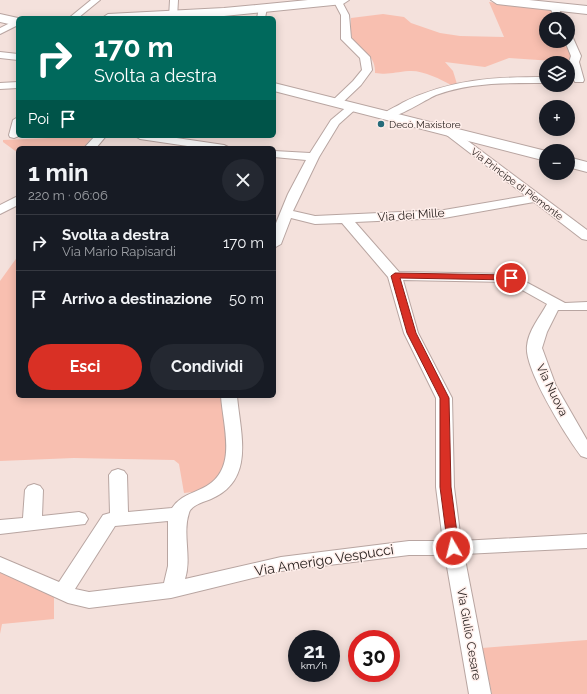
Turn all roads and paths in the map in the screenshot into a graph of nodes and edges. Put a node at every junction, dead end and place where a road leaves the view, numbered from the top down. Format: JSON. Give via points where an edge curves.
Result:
{"nodes":[{"id":1,"x":96,"y":0,"type":"edge"},
{"id":2,"x":174,"y":0,"type":"edge"},
{"id":3,"x":337,"y":0,"type":"edge"},
{"id":4,"x":343,"y":0,"type":"edge"},
{"id":5,"x":497,"y":0,"type":"edge"},
{"id":6,"x":551,"y":4,"type":"edge"},
{"id":7,"x":587,"y":10,"type":"edge"},
{"id":8,"x":262,"y":13,"type":"edge"},
{"id":9,"x":76,"y":16,"type":"edge"},
{"id":10,"x":173,"y":16,"type":"edge"},
{"id":11,"x":195,"y":16,"type":"edge"},
{"id":12,"x":0,"y":18,"type":"edge"},
{"id":13,"x":16,"y":22,"type":"edge"},
{"id":14,"x":16,"y":23,"type":"edge"},
{"id":15,"x":0,"y":31,"type":"edge"},
{"id":16,"x":572,"y":48,"type":"edge"},
{"id":17,"x":0,"y":55,"type":"edge"},
{"id":18,"x":16,"y":58,"type":"edge"},
{"id":19,"x":539,"y":80,"type":"edge"},
{"id":20,"x":583,"y":80,"type":"edge"},
{"id":21,"x":16,"y":85,"type":"edge"},
{"id":22,"x":0,"y":86,"type":"edge"},
{"id":23,"x":276,"y":88,"type":"edge"},
{"id":24,"x":336,"y":103,"type":"junction"},
{"id":25,"x":353,"y":107,"type":"junction"},
{"id":26,"x":387,"y":116,"type":"junction"},
{"id":27,"x":16,"y":128,"type":"edge"},
{"id":28,"x":448,"y":132,"type":"junction"},
{"id":29,"x":14,"y":135,"type":"dead end"},
{"id":30,"x":99,"y":138,"type":"edge"},
{"id":31,"x":154,"y":138,"type":"edge"},
{"id":32,"x":92,"y":146,"type":"edge"},
{"id":33,"x":210,"y":146,"type":"edge"},
{"id":34,"x":276,"y":154,"type":"edge"},
{"id":35,"x":539,"y":154,"type":"edge"},
{"id":36,"x":313,"y":158,"type":"junction"},
{"id":37,"x":575,"y":163,"type":"edge"},
{"id":38,"x":587,"y":166,"type":"edge"},
{"id":39,"x":536,"y":198,"type":"junction"},
{"id":40,"x":16,"y":201,"type":"edge"},
{"id":41,"x":0,"y":210,"type":"edge"},
{"id":42,"x":287,"y":213,"type":"junction"},
{"id":43,"x":346,"y":219,"type":"junction"},
{"id":44,"x":587,"y":236,"type":"edge"},
{"id":45,"x":276,"y":239,"type":"edge"},
{"id":46,"x":395,"y":276,"type":"junction"},
{"id":47,"x":555,"y":303,"type":"junction"},
{"id":48,"x":587,"y":306,"type":"edge"},
{"id":49,"x":229,"y":398,"type":"edge"},
{"id":50,"x":587,"y":452,"type":"edge"},
{"id":51,"x":118,"y":475,"type":"dead end"},
{"id":52,"x":34,"y":490,"type":"dead end"},
{"id":53,"x":180,"y":514,"type":"junction"},
{"id":54,"x":79,"y":519,"type":"dead end"},
{"id":55,"x":119,"y":519,"type":"junction"},
{"id":56,"x":32,"y":523,"type":"junction"},
{"id":57,"x":0,"y":527,"type":"edge"},
{"id":58,"x":587,"y":541,"type":"edge"},
{"id":59,"x":453,"y":548,"type":"junction"},
{"id":60,"x":0,"y":564,"type":"edge"},
{"id":61,"x":171,"y":590,"type":"junction"},
{"id":62,"x":63,"y":592,"type":"junction"},
{"id":63,"x":480,"y":694,"type":"edge"}],
"edges":[{"from":1,"to":9,"type":"street"},
{"from":2,"to":10,"type":"street"},
{"from":3,"to":4,"type":"street"},
{"from":3,"to":8,"type":"street"},
{"from":3,"to":24,"type":"street","via":[[345,15],[346,39],[365,58],[368,70]]},
{"from":5,"to":6,"type":"street"},
{"from":6,"to":7,"type":"street"},
{"from":8,"to":11,"type":"street"},
{"from":12,"to":13,"type":"street"},
{"from":14,"to":15,"type":"street"},
{"from":16,"to":20,"type":"street","via":[[576,56],[574,62]]},
{"from":17,"to":18,"type":"street"},
{"from":19,"to":26,"type":"street","via":[[503,80],[460,85],[418,99]]},
{"from":21,"to":22,"type":"street"},
{"from":23,"to":24,"type":"street"},
{"from":24,"to":25,"type":"street"},
{"from":25,"to":26,"type":"street"},
{"from":25,"to":36,"type":"street","via":[[335,122]]},
{"from":26,"to":28,"type":"street"},
{"from":27,"to":29,"type":"street"},
{"from":28,"to":35,"type":"street"},
{"from":28,"to":39,"type":"street","name":"Via Principe di Piemonte"},
{"from":30,"to":32,"type":"street"},
{"from":31,"to":33,"type":"street"},
{"from":34,"to":36,"type":"street"},
{"from":36,"to":42,"type":"street"},
{"from":37,"to":38,"type":"street"},
{"from":39,"to":43,"type":"street","name":"Via dei Mille","via":[[444,214]]},
{"from":39,"to":44,"type":"street","name":"Via Principe di Piemonte"},
{"from":40,"to":41,"type":"street"},
{"from":42,"to":43,"type":"street","name":"Via dei Mille","via":[[314,220]]},
{"from":42,"to":45,"type":"street"},
{"from":43,"to":46,"type":"street","name":"Via Giulio Cesare"},
{"from":46,"to":47,"type":"street","via":[[511,278]]},
{"from":46,"to":59,"type":"street","name":"Via Giulio Cesare","via":[[411,333],[444,398],[445,487]]},
{"from":47,"to":48,"type":"street","via":[[562,307]]},
{"from":47,"to":50,"type":"street","name":"Via Nuova","via":[[534,346],[540,370],[562,413]]},
{"from":49,"to":53,"type":"street","via":[[236,455],[230,471],[212,491],[189,501]]},
{"from":51,"to":55,"type":"street"},
{"from":52,"to":56,"type":"street"},
{"from":53,"to":55,"type":"street"},
{"from":53,"to":61,"type":"street","via":[[177,573]]},
{"from":54,"to":56,"type":"street"},
{"from":55,"to":62,"type":"street","via":[[109,520]]},
{"from":56,"to":57,"type":"street"},
{"from":58,"to":59,"type":"street","name":"Via Amerigo Vespucci"},
{"from":59,"to":61,"type":"street","name":"Via Amerigo Vespucci","via":[[409,548],[281,564]]},
{"from":59,"to":63,"type":"street","name":"Via Giulio Cesare"},
{"from":60,"to":62,"type":"street","name":"Via Amerigo Vespucci"},
{"from":61,"to":62,"type":"street","name":"Via Amerigo Vespucci","via":[[89,600],[75,598]]}]}
